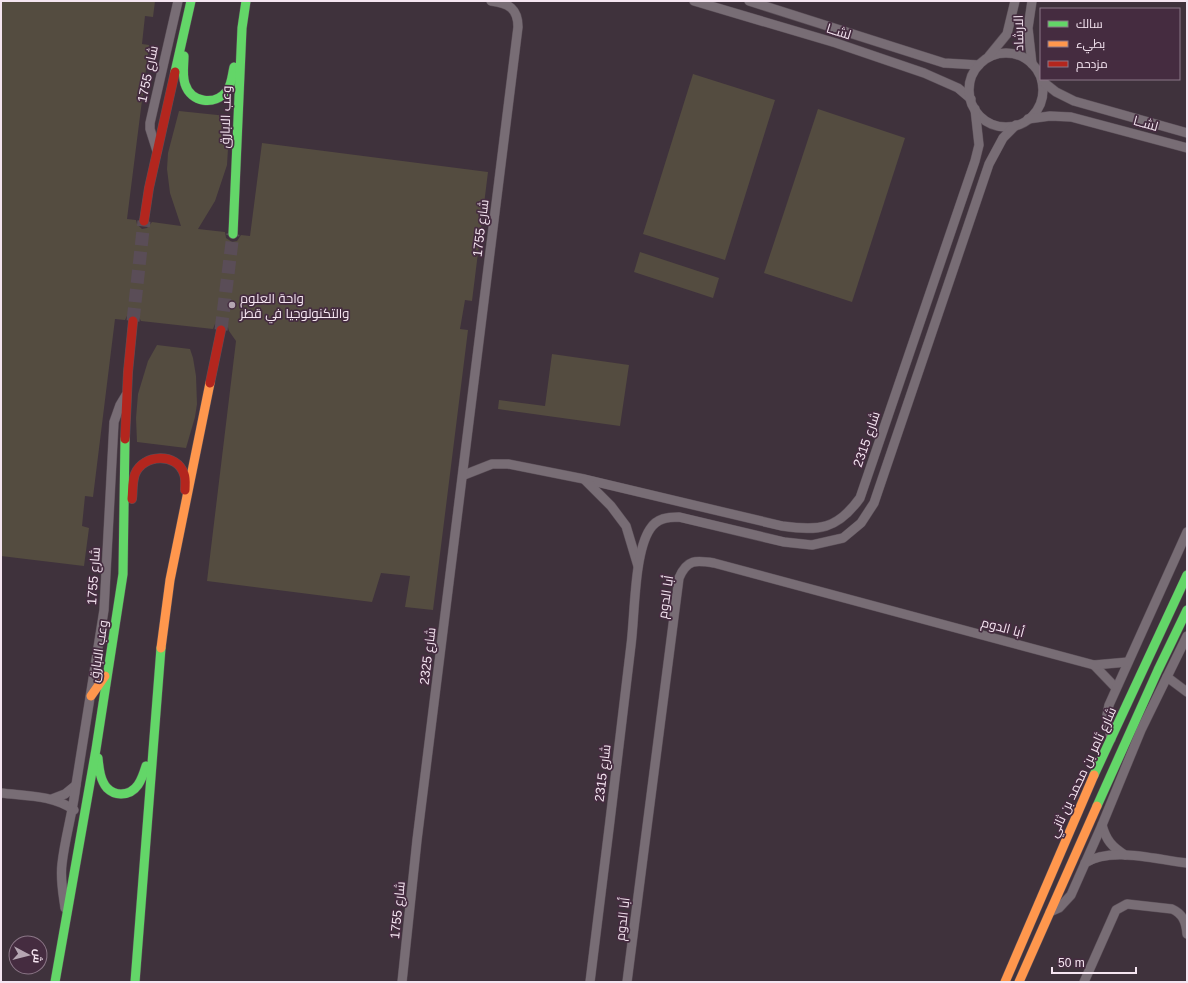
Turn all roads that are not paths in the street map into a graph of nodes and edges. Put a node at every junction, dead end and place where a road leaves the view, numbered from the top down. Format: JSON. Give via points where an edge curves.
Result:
{"nodes":[{"id":1,"x":178,"y":1,"type":"edge"},
{"id":2,"x":190,"y":1,"type":"edge"},
{"id":3,"x":246,"y":1,"type":"edge"},
{"id":4,"x":491,"y":1,"type":"edge"},
{"id":5,"x":694,"y":1,"type":"edge"},
{"id":6,"x":749,"y":1,"type":"edge"},
{"id":7,"x":1015,"y":1,"type":"edge"},
{"id":8,"x":1032,"y":1,"type":"edge"},
{"id":9,"x":186,"y":23,"type":"junction"},
{"id":10,"x":242,"y":28,"type":"junction"},
{"id":11,"x":987,"y":58,"type":"junction"},
{"id":12,"x":1032,"y":64,"type":"junction"},
{"id":13,"x":979,"y":65,"type":"junction"},
{"id":14,"x":1040,"y":78,"type":"edge"},
{"id":15,"x":1042,"y":81,"type":"joint"},
{"id":16,"x":971,"y":99,"type":"junction"},
{"id":17,"x":975,"y":110,"type":"junction"},
{"id":18,"x":1028,"y":120,"type":"junction"},
{"id":19,"x":1016,"y":125,"type":"junction"},
{"id":20,"x":1187,"y":133,"type":"edge"},
{"id":21,"x":1187,"y":148,"type":"edge"},
{"id":22,"x":157,"y":153,"type":"junction"},
{"id":23,"x":144,"y":221,"type":"tunnel mouth"},
{"id":24,"x":233,"y":234,"type":"tunnel mouth"},
{"id":25,"x":133,"y":321,"type":"tunnel mouth"},
{"id":26,"x":221,"y":330,"type":"tunnel mouth"},
{"id":27,"x":127,"y":393,"type":"junction"},
{"id":28,"x":464,"y":475,"type":"junction"},
{"id":29,"x":584,"y":479,"type":"junction"},
{"id":30,"x":184,"y":513,"type":"junction"},
{"id":31,"x":1187,"y":532,"type":"edge"},
{"id":32,"x":125,"y":552,"type":"junction"},
{"id":33,"x":638,"y":567,"type":"junction"},
{"id":34,"x":1187,"y":575,"type":"edge"},
{"id":35,"x":1187,"y":610,"type":"edge"},
{"id":36,"x":1187,"y":636,"type":"edge"},
{"id":37,"x":1128,"y":662,"type":"junction"},
{"id":38,"x":1094,"y":665,"type":"junction"},
{"id":39,"x":109,"y":669,"type":"junction"},
{"id":40,"x":1167,"y":677,"type":"junction"},
{"id":41,"x":1116,"y":688,"type":"junction"},
{"id":42,"x":1187,"y":692,"type":"edge"},
{"id":43,"x":91,"y":696,"type":"junction"},
{"id":44,"x":1111,"y":739,"type":"junction"},
{"id":45,"x":96,"y":749,"type":"junction"},
{"id":46,"x":152,"y":753,"type":"junction"},
{"id":47,"x":76,"y":785,"type":"junction"},
{"id":48,"x":1,"y":793,"type":"edge"},
{"id":49,"x":51,"y":799,"type":"junction"},
{"id":50,"x":74,"y":810,"type":"junction"},
{"id":51,"x":1102,"y":825,"type":"junction"},
{"id":52,"x":417,"y":840,"type":"joint"},
{"id":53,"x":1127,"y":856,"type":"junction"},
{"id":54,"x":1085,"y":863,"type":"junction"},
{"id":55,"x":1187,"y":863,"type":"edge"},
{"id":56,"x":1050,"y":912,"type":"junction"},
{"id":57,"x":66,"y":919,"type":"junction"},
{"id":58,"x":1187,"y":934,"type":"edge"},
{"id":59,"x":55,"y":982,"type":"edge"},
{"id":60,"x":135,"y":982,"type":"edge"},
{"id":61,"x":402,"y":982,"type":"edge"},
{"id":62,"x":590,"y":982,"type":"edge"},
{"id":63,"x":627,"y":982,"type":"edge"},
{"id":64,"x":1005,"y":982,"type":"edge"},
{"id":65,"x":1019,"y":982,"type":"edge"},
{"id":66,"x":1084,"y":982,"type":"edge"}],
"edges":[{"from":1,"to":22,"type":"street","name":"شارع 1755","via":[[150,123]]},
{"from":2,"to":9,"type":"street"},
{"from":3,"to":10,"type":"street","name":"وعب الابارق"},
{"from":4,"to":28,"type":"street","name":"شارع 1755","via":[[511,7],[517,15],[518,27]]},
{"from":5,"to":16,"type":"street","name":"لشــا","via":[[917,70],[953,85]]},
{"from":6,"to":13,"type":"street","name":"لشــا","via":[[939,62]]},
{"from":7,"to":11,"type":"street","name":"الارشاد","via":[[1007,34]]},
{"from":8,"to":12,"type":"street","name":"الارشاد","via":[[1028,28]]},
{"from":9,"to":10,"type":"street","via":[[186,85],[194,97],[204,101],[217,100],[228,89]]},
{"from":9,"to":22,"type":"street"},
{"from":10,"to":24,"type":"street","name":"وعب الابارق"},
{"from":11,"to":12,"type":"street","via":[[1008,53],[1024,57]]},
{"from":11,"to":13,"type":"street"},
{"from":12,"to":14,"type":"street"},
{"from":13,"to":16,"type":"street","via":[[970,81]]},
{"from":15,"to":18,"type":"street","via":[[1042,99]]},
{"from":15,"to":20,"type":"street","name":"لشــا","via":[[1074,101]]},
{"from":16,"to":17,"type":"street"},
{"from":17,"to":19,"type":"street","via":[[984,119],[996,125]]},
{"from":17,"to":29,"type":"street","name":"شارع 2315","via":[[979,138],[976,161],[860,498],[843,517],[824,528],[782,526]]},
{"from":18,"to":19,"type":"street"},
{"from":18,"to":21,"type":"street","name":"لشــا","via":[[1050,116],[1071,117]]},
{"from":19,"to":33,"type":"street","name":"شارع 2315","via":[[1003,138],[989,164],[874,503],[861,523],[843,538],[812,545],[784,542],[679,517],[664,518],[650,528]]},
{"from":22,"to":23,"type":"street"},
{"from":25,"to":27,"type":"street","name":"وعب الابارق"},
{"from":26,"to":30,"type":"street"},
{"from":27,"to":32,"type":"street","name":"وعب الابارق"},
{"from":27,"to":43,"type":"street","name":"شارع 1755","via":[[114,422],[106,591]]},
{"from":28,"to":29,"type":"street","name":"شارع 2315","via":[[498,464]]},
{"from":28,"to":52,"type":"street","name":"شارع 2325"},
{"from":29,"to":33,"type":"street","name":"شارع 2315","via":[[611,506],[626,526]]},
{"from":30,"to":32,"type":"street","via":[[185,480],[181,469],[162,458],[146,462],[135,475]]},
{"from":30,"to":46,"type":"street","via":[[164,615]]},
{"from":31,"to":37,"type":"street"},
{"from":32,"to":39,"type":"street","name":"وعب الابارق"},
{"from":33,"to":62,"type":"street","name":"شارع 2315","via":[[633,630]]},
{"from":34,"to":44,"type":"street","name":"شارع ثامر بن محمد بن ثاني"},
{"from":35,"to":56,"type":"street","name":"شارع ثامر بن محمد بن ثاني"},
{"from":36,"to":40,"type":"street"},
{"from":37,"to":38,"type":"street","name":"أبا الدوم"},
{"from":37,"to":41,"type":"street"},
{"from":38,"to":41,"type":"street"},
{"from":38,"to":63,"type":"street","name":"أبا الدوم","via":[[714,563],[698,561],[688,564],[679,578]]},
{"from":39,"to":43,"type":"street"},
{"from":39,"to":45,"type":"street","name":"وعب الابارق"},
{"from":40,"to":42,"type":"street"},
{"from":40,"to":51,"type":"street","via":[[1141,730]]},
{"from":41,"to":44,"type":"street","via":[[1107,712]]},
{"from":43,"to":47,"type":"street","name":"شارع 1755"},
{"from":44,"to":64,"type":"street","name":"شارع ثامر بن محمد بن ثاني"},
{"from":45,"to":46,"type":"street","via":[[104,784],[119,794],[128,793],[137,786]]},
{"from":45,"to":57,"type":"street","name":"وعب الابارق"},
{"from":46,"to":60,"type":"street"},
{"from":47,"to":49,"type":"street","via":[[66,794]]},
{"from":47,"to":50,"type":"street","name":"شارع 1755"},
{"from":48,"to":49,"type":"street"},
{"from":49,"to":50,"type":"street"},
{"from":50,"to":57,"type":"street","name":"شارع 1755","via":[[62,864]]},
{"from":51,"to":53,"type":"street","via":[[1110,845]]},
{"from":51,"to":54,"type":"street"},
{"from":52,"to":61,"type":"street","name":"شارع 1755"},
{"from":53,"to":54,"type":"street","via":[[1101,856]]},
{"from":53,"to":55,"type":"street"},
{"from":54,"to":56,"type":"street","via":[[1071,895],[1065,903]]},
{"from":56,"to":65,"type":"street","name":"شارع ثامر بن محمد بن ثاني"},
{"from":57,"to":59,"type":"street","name":"وعب الابارق"},
{"from":58,"to":66,"type":"street","via":[[1185,921],[1178,912],[1133,905],[1121,906],[1113,916]]}]}
